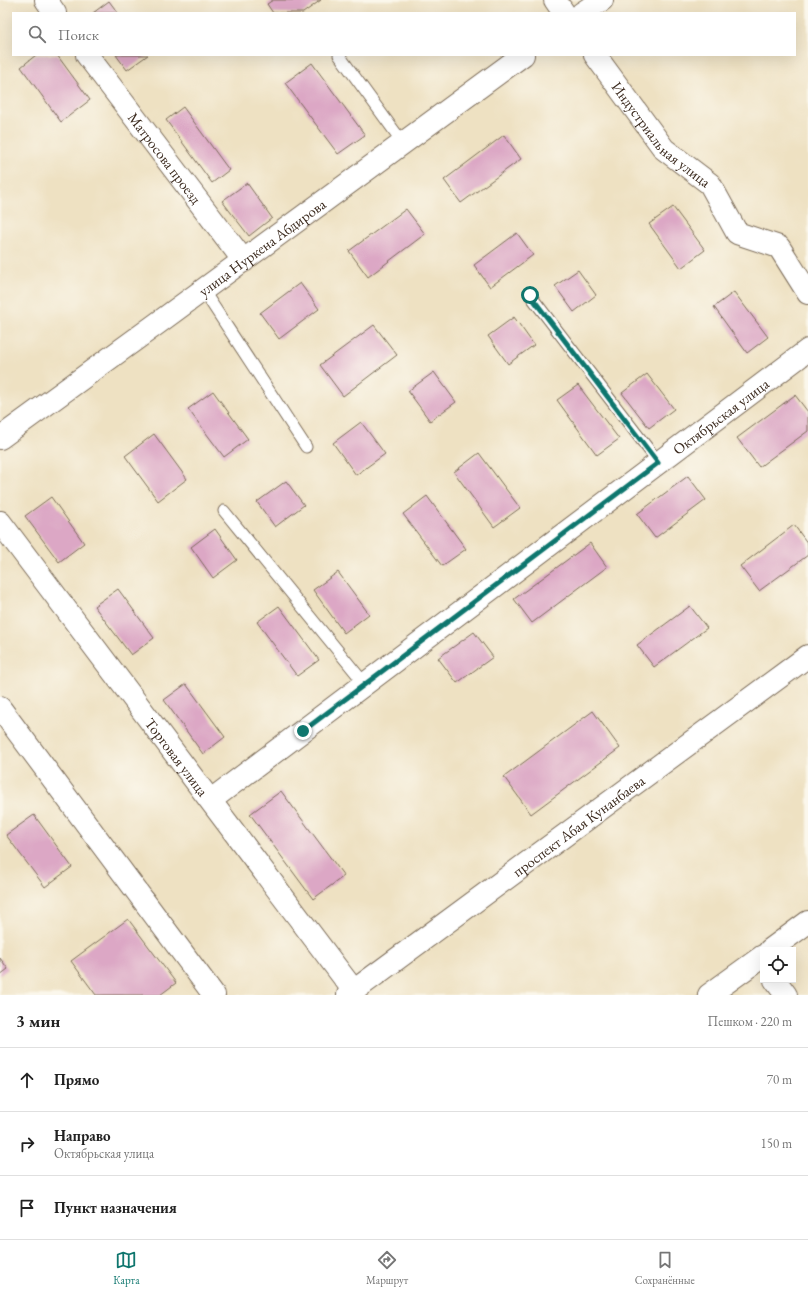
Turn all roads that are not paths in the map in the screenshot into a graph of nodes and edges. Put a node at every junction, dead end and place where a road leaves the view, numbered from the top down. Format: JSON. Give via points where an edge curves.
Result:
{"nodes":[{"id":1,"x":46,"y":0,"type":"edge"},
{"id":2,"x":555,"y":0,"type":"edge"},
{"id":3,"x":602,"y":0,"type":"edge"},
{"id":4,"x":54,"y":12,"type":"edge"},
{"id":5,"x":563,"y":12,"type":"edge"},
{"id":6,"x":584,"y":12,"type":"edge"},
{"id":7,"x":88,"y":56,"type":"edge"},
{"id":8,"x":340,"y":56,"type":"edge"},
{"id":9,"x":523,"y":56,"type":"edge"},
{"id":10,"x":596,"y":56,"type":"edge"},
{"id":11,"x":403,"y":143,"type":"junction"},
{"id":12,"x":244,"y":261,"type":"junction"},
{"id":13,"x":203,"y":290,"type":"junction"},
{"id":14,"x":808,"y":293,"type":"edge"},
{"id":15,"x":530,"y":295,"type":"dead end"},
{"id":16,"x":808,"y":350,"type":"edge"},
{"id":17,"x":0,"y":438,"type":"edge"},
{"id":18,"x":306,"y":447,"type":"dead end"},
{"id":19,"x":658,"y":463,"type":"junction"},
{"id":20,"x":224,"y":511,"type":"dead end"},
{"id":21,"x":0,"y":522,"type":"edge"},
{"id":22,"x":808,"y":656,"type":"edge"},
{"id":23,"x":365,"y":684,"type":"junction"},
{"id":24,"x":0,"y":708,"type":"edge"},
{"id":25,"x":211,"y":800,"type":"junction"},
{"id":26,"x":808,"y":922,"type":"edge"},
{"id":27,"x":777,"y":947,"type":"edge"},
{"id":28,"x":760,"y":960,"type":"edge"},
{"id":29,"x":777,"y":983,"type":"edge"},
{"id":30,"x":351,"y":993,"type":"edge"},
{"id":31,"x":214,"y":995,"type":"edge"},
{"id":32,"x":710,"y":995,"type":"edge"},
{"id":33,"x":786,"y":995,"type":"edge"}],
"edges":[{"from":1,"to":4,"type":"street"},
{"from":2,"to":5,"type":"street"},
{"from":3,"to":6,"type":"street"},
{"from":7,"to":12,"type":"street","name":"Матросова проезд"},
{"from":8,"to":11,"type":"lane"},
{"from":9,"to":11,"type":"street","name":"улица Нуркена Абдирова"},
{"from":10,"to":14,"type":"street","name":"Индустриальная улица","via":[[664,149],[710,184],[737,233],[779,247]]},
{"from":11,"to":12,"type":"street","name":"улица Нуркена Абдирова"},
{"from":12,"to":13,"type":"street","name":"улица Нуркена Абдирова"},
{"from":13,"to":17,"type":"street","name":"улица Нуркена Абдирова"},
{"from":13,"to":18,"type":"lane"},
{"from":15,"to":19,"type":"lane"},
{"from":16,"to":19,"type":"street","name":"Октябрьская улица"},
{"from":19,"to":23,"type":"street","name":"Октябрьская улица"},
{"from":20,"to":23,"type":"lane"},
{"from":21,"to":25,"type":"street","name":"Торговая улица"},
{"from":22,"to":30,"type":"street","name":"проспект Абая Кунанбаева"},
{"from":23,"to":25,"type":"street","name":"Октябрьская улица"},
{"from":24,"to":31,"type":"street"},
{"from":25,"to":30,"type":"street","name":"Торговая улица"},
{"from":26,"to":27,"type":"street"},
{"from":28,"to":32,"type":"street"},
{"from":29,"to":33,"type":"street"}]}
